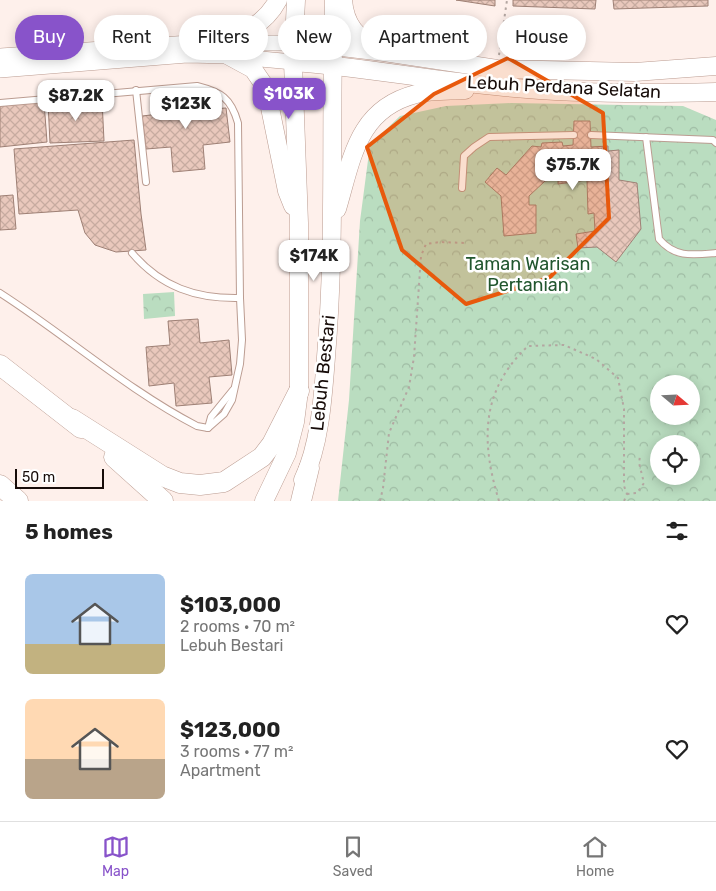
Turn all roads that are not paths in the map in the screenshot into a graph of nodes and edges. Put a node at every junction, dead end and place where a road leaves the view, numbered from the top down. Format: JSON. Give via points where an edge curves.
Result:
{"nodes":[{"id":1,"x":278,"y":0,"type":"edge"},
{"id":2,"x":296,"y":0,"type":"edge"},
{"id":3,"x":334,"y":0,"type":"edge"},
{"id":4,"x":342,"y":0,"type":"edge"},
{"id":5,"x":266,"y":15,"type":"edge"},
{"id":6,"x":295,"y":15,"type":"edge"},
{"id":7,"x":334,"y":15,"type":"edge"},
{"id":8,"x":361,"y":37,"type":"edge"},
{"id":9,"x":179,"y":44,"type":"edge"},
{"id":10,"x":179,"y":55,"type":"edge"},
{"id":11,"x":0,"y":56,"type":"edge"},
{"id":12,"x":236,"y":60,"type":"edge"},
{"id":13,"x":268,"y":60,"type":"edge"},
{"id":14,"x":332,"y":60,"type":"edge"},
{"id":15,"x":437,"y":60,"type":"edge"},
{"id":16,"x":293,"y":62,"type":"junction"},
{"id":17,"x":332,"y":64,"type":"junction"},
{"id":18,"x":716,"y":66,"type":"edge"},
{"id":19,"x":0,"y":70,"type":"edge"},
{"id":20,"x":503,"y":87,"type":"junction"},
{"id":21,"x":136,"y":90,"type":"junction"},
{"id":22,"x":711,"y":95,"type":"edge"},
{"id":23,"x":0,"y":103,"type":"edge"},
{"id":24,"x":574,"y":135,"type":"dead end"},
{"id":25,"x":591,"y":136,"type":"dead end"},
{"id":26,"x":646,"y":137,"type":"junction"},
{"id":27,"x":716,"y":143,"type":"edge"},
{"id":28,"x":146,"y":182,"type":"dead end"},
{"id":29,"x":462,"y":188,"type":"dead end"},
{"id":30,"x":299,"y":223,"type":"junction"},
{"id":31,"x":331,"y":230,"type":"junction"},
{"id":32,"x":132,"y":253,"type":"dead end"},
{"id":33,"x":716,"y":253,"type":"edge"},
{"id":34,"x":0,"y":293,"type":"edge"},
{"id":35,"x":240,"y":298,"type":"junction"},
{"id":36,"x":0,"y":364,"type":"edge"},
{"id":37,"x":299,"y":391,"type":"junction"},
{"id":38,"x":72,"y":419,"type":"junction"},
{"id":39,"x":309,"y":468,"type":"junction"},
{"id":40,"x":0,"y":485,"type":"edge"},
{"id":41,"x":18,"y":501,"type":"edge"},
{"id":42,"x":163,"y":501,"type":"edge"},
{"id":43,"x":264,"y":501,"type":"edge"},
{"id":44,"x":294,"y":501,"type":"edge"},
{"id":45,"x":301,"y":501,"type":"edge"}],
"edges":[{"from":1,"to":5,"type":"main road"},
{"from":2,"to":6,"type":"main road","name":"Lebuh Bestari"},
{"from":3,"to":7,"type":"main road","name":"Lebuh Bestari"},
{"from":4,"to":8,"type":"main road","via":[[353,32]]},
{"from":9,"to":11,"type":"street"},
{"from":10,"to":19,"type":"street"},
{"from":12,"to":30,"type":"main road","via":[[253,69],[266,88],[287,191]]},
{"from":13,"to":16,"type":"street"},
{"from":14,"to":17,"type":"main road","name":"Lebuh Bestari"},
{"from":15,"to":18,"type":"main road","name":"Lebuh Perdana Selatan","via":[[497,69],[635,72]]},
{"from":16,"to":17,"type":"main road","name":"Lebuh Perdana Selatan"},
{"from":16,"to":30,"type":"main road","name":"Lebuh Bestari"},
{"from":17,"to":20,"type":"main road","name":"Lebuh Perdana Selatan"},
{"from":17,"to":31,"type":"main road","name":"Lebuh Bestari"},
{"from":20,"to":22,"type":"main road","name":"Lebuh Perdana Selatan"},
{"from":20,"to":31,"type":"main road","via":[[418,93],[396,100],[374,116],[361,134]]},
{"from":21,"to":23,"type":"lane"},
{"from":21,"to":28,"type":"lane"},
{"from":21,"to":35,"type":"lane","via":[[197,86],[226,98],[234,109],[238,123]]},
{"from":24,"to":29,"type":"lane","via":[[489,137],[464,156]]},
{"from":25,"to":26,"type":"lane"},
{"from":26,"to":27,"type":"lane","via":[[713,140]]},
{"from":26,"to":33,"type":"lane","via":[[659,239],[665,247],[680,254]]},
{"from":30,"to":37,"type":"main road","name":"Lebuh Bestari"},
{"from":31,"to":39,"type":"main road","name":"Lebuh Bestari","via":[[330,312],[322,409]]},
{"from":32,"to":35,"type":"lane","via":[[166,283],[193,294]]},
{"from":34,"to":35,"type":"lane","via":[[126,383],[196,426],[208,428],[224,414],[235,388],[242,340]]},
{"from":36,"to":38,"type":"main road"},
{"from":37,"to":38,"type":"main road","via":[[262,457],[224,482],[200,485],[180,483],[162,476]]},
{"from":37,"to":43,"type":"main road","name":"Lebuh Bestari","via":[[287,453]]},
{"from":38,"to":42,"type":"main road"},
{"from":39,"to":44,"type":"main road","name":"Lebuh Bestari"},
{"from":39,"to":45,"type":"main road"},
{"from":40,"to":41,"type":"main road"}]}
